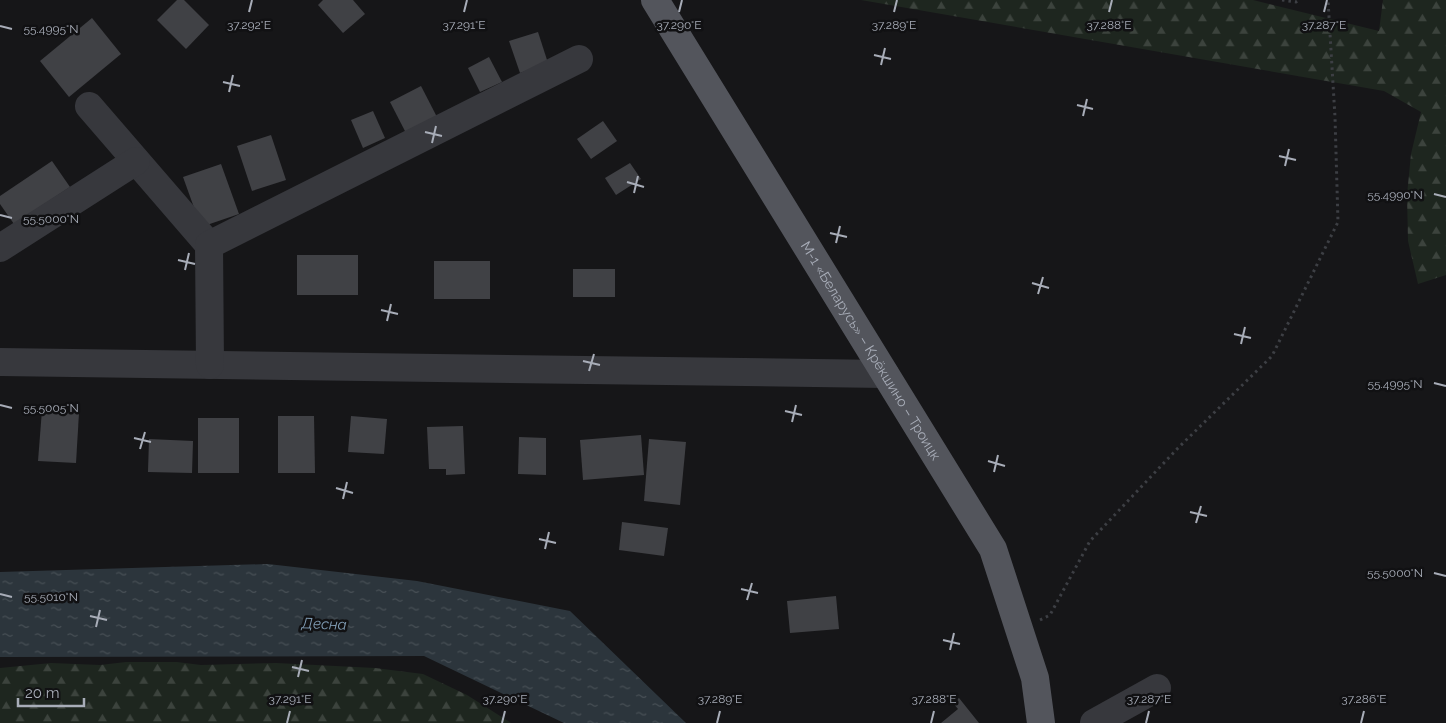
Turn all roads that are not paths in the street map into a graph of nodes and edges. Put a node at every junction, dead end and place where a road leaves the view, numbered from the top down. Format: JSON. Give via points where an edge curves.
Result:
{"nodes":[{"id":1,"x":655,"y":0,"type":"edge"},
{"id":2,"x":579,"y":59,"type":"dead end"},
{"id":3,"x":89,"y":106,"type":"dead end"},
{"id":4,"x":136,"y":161,"type":"junction"},
{"id":5,"x":209,"y":246,"type":"junction"},
{"id":6,"x":0,"y":248,"type":"edge"},
{"id":7,"x":0,"y":362,"type":"edge"},
{"id":8,"x":210,"y":365,"type":"junction"},
{"id":9,"x":885,"y":374,"type":"junction"},
{"id":10,"x":1157,"y":688,"type":"dead end"},
{"id":11,"x":1041,"y":723,"type":"edge"},
{"id":12,"x":1094,"y":723,"type":"edge"}],
"edges":[{"from":1,"to":9,"type":"main road","name":"М-1 «Беларусь» – Крёкшино – Троицк"},
{"from":2,"to":5,"type":"street"},
{"from":3,"to":4,"type":"street"},
{"from":4,"to":5,"type":"street"},
{"from":4,"to":6,"type":"street"},
{"from":5,"to":8,"type":"street"},
{"from":7,"to":8,"type":"street"},
{"from":8,"to":9,"type":"street"},
{"from":9,"to":11,"type":"main road","name":"М-1 «Беларусь» – Крёкшино – Троицк","via":[[994,549],[1035,678]]},
{"from":10,"to":12,"type":"street"}]}
